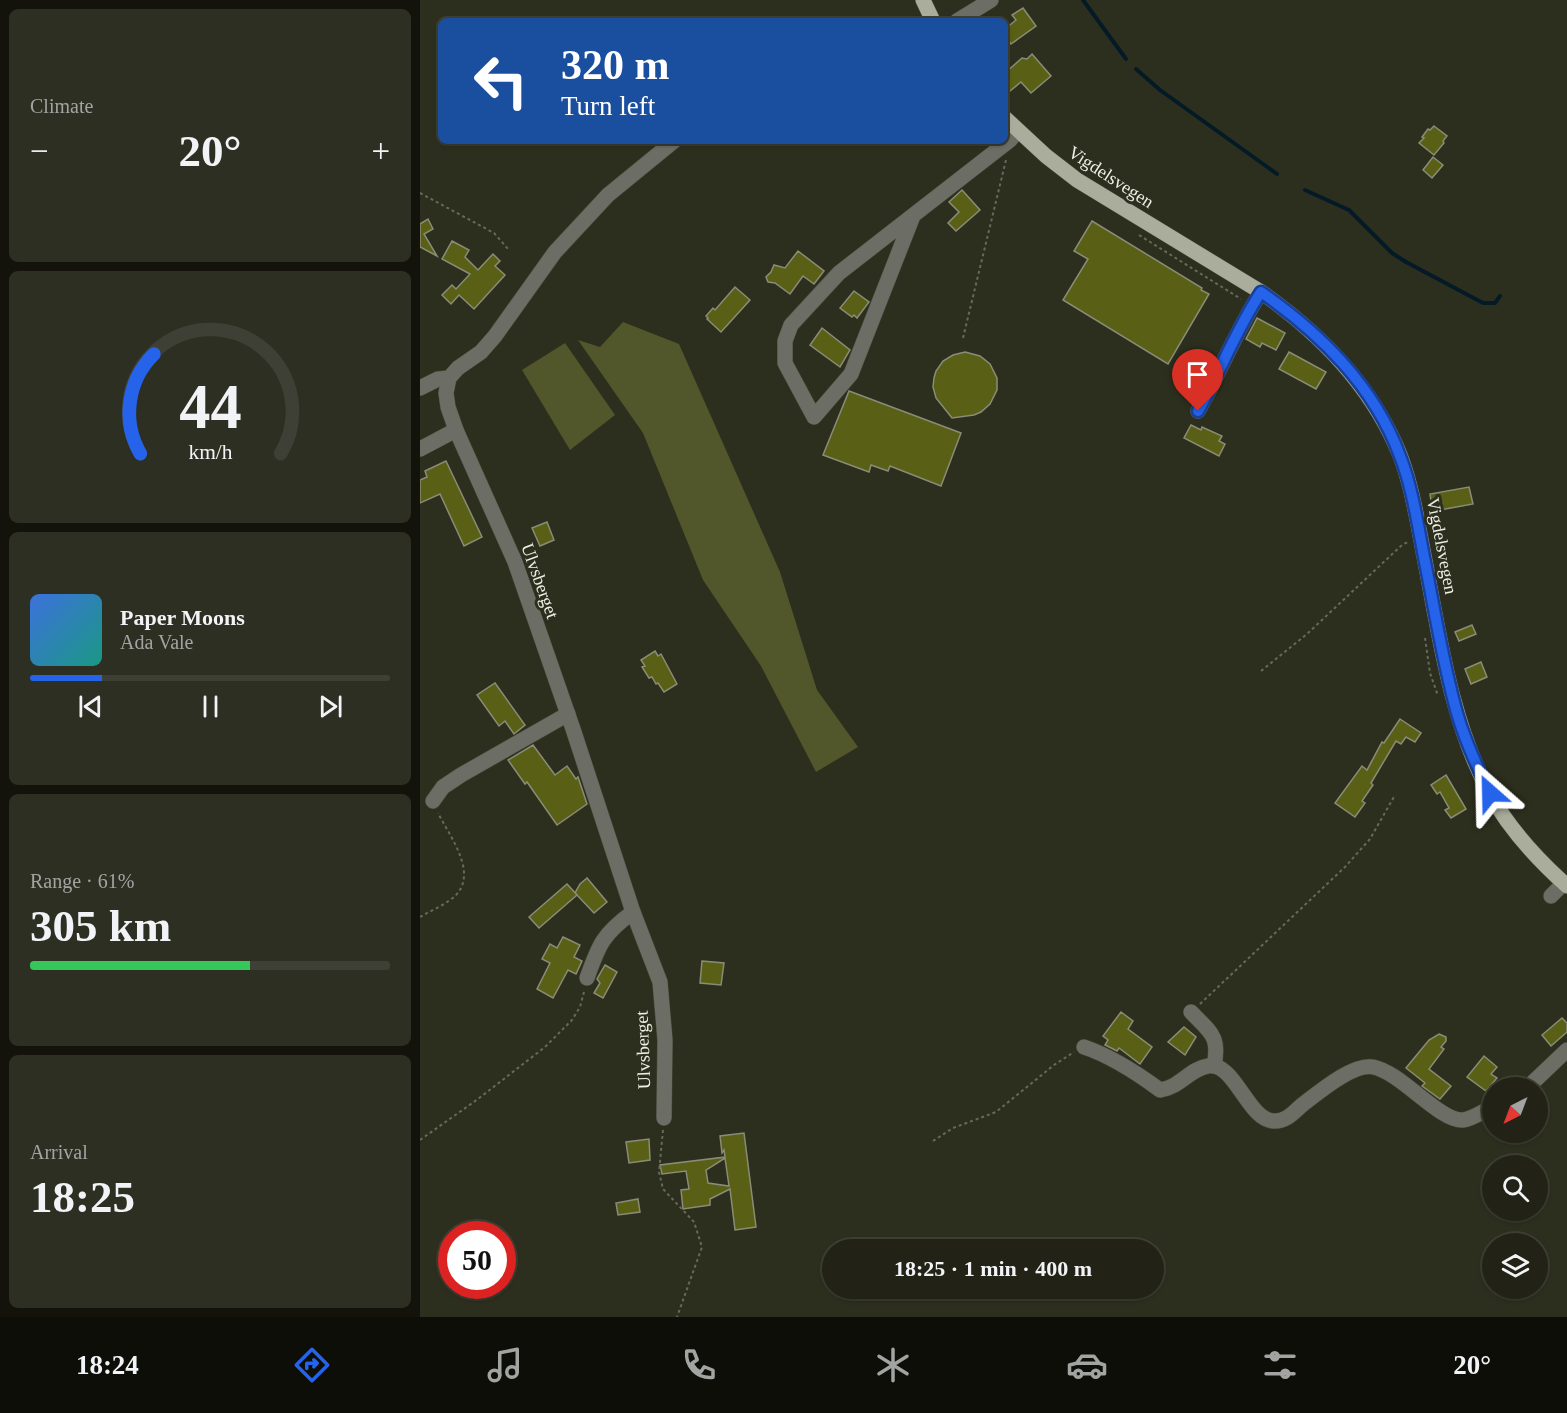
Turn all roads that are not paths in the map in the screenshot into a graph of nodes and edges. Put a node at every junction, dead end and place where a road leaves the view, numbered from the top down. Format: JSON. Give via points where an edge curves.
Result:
{"nodes":[{"id":1,"x":923,"y":0,"type":"edge"},
{"id":2,"x":991,"y":0,"type":"edge"},
{"id":3,"x":932,"y":18,"type":"edge"},
{"id":4,"x":962,"y":18,"type":"edge"},
{"id":5,"x":1008,"y":124,"type":"edge"},
{"id":6,"x":1014,"y":135,"type":"junction"},
{"id":7,"x":1008,"y":140,"type":"edge"},
{"id":8,"x":670,"y":144,"type":"edge"},
{"id":9,"x":1003,"y":144,"type":"edge"},
{"id":10,"x":913,"y":216,"type":"junction"},
{"id":11,"x":1261,"y":292,"type":"junction"},
{"id":12,"x":449,"y":378,"type":"junction"},
{"id":13,"x":420,"y":388,"type":"edge"},
{"id":14,"x":1198,"y":411,"type":"dead end"},
{"id":15,"x":456,"y":430,"type":"junction"},
{"id":16,"x":420,"y":449,"type":"edge"},
{"id":17,"x":568,"y":714,"type":"junction"},
{"id":18,"x":433,"y":801,"type":"road end"},
{"id":19,"x":1565,"y":884,"type":"edge"},
{"id":20,"x":1551,"y":896,"type":"dead end"},
{"id":21,"x":633,"y":912,"type":"junction"},
{"id":22,"x":587,"y":978,"type":"road end"},
{"id":23,"x":1191,"y":1012,"type":"road end"},
{"id":24,"x":1084,"y":1047,"type":"road end"},
{"id":25,"x":1567,"y":1050,"type":"edge"},
{"id":26,"x":1214,"y":1066,"type":"junction"},
{"id":27,"x":1539,"y":1077,"type":"edge"},
{"id":28,"x":1482,"y":1111,"type":"edge"},
{"id":29,"x":664,"y":1118,"type":"road end"}],
"edges":[{"from":1,"to":3,"type":"main road"},
{"from":2,"to":4,"type":"street"},
{"from":5,"to":6,"type":"main road","name":"Vigdelsvegen"},
{"from":6,"to":7,"type":"street"},
{"from":6,"to":11,"type":"main road","name":"Vigdelsvegen","via":[[1077,180]]},
{"from":8,"to":12,"type":"street","via":[[608,195],[555,252],[495,336]]},
{"from":9,"to":10,"type":"street"},
{"from":10,"to":10,"type":"street","via":[[850,374],[814,417],[785,363],[785,341],[791,325],[839,273]]},
{"from":11,"to":14,"type":"street"},
{"from":11,"to":19,"type":"main road","name":"Vigdelsvegen","via":[[1327,345],[1349,369],[1388,428],[1411,491],[1450,683],[1474,760],[1490,793],[1527,846]]},
{"from":12,"to":13,"type":"street"},
{"from":12,"to":15,"type":"street","name":"Ulvsberget","via":[[446,393]]},
{"from":15,"to":16,"type":"street"},
{"from":15,"to":17,"type":"street","name":"Ulvsberget","via":[[515,562]]},
{"from":17,"to":18,"type":"street","via":[[461,775],[443,787]]},
{"from":17,"to":21,"type":"street","name":"Ulvsberget"},
{"from":19,"to":20,"type":"street"},
{"from":21,"to":22,"type":"street","via":[[605,935]]},
{"from":21,"to":29,"type":"street","name":"Ulvsberget","via":[[660,982]]},
{"from":23,"to":26,"type":"street","via":[[1215,1040]]},
{"from":24,"to":26,"type":"street","via":[[1123,1065],[1160,1090],[1171,1089],[1195,1070]]},
{"from":25,"to":27,"type":"street"},
{"from":26,"to":28,"type":"street","via":[[1231,1077],[1261,1116],[1274,1122],[1286,1119],[1360,1068],[1374,1067],[1402,1082],[1449,1118],[1463,1120]]}]}
